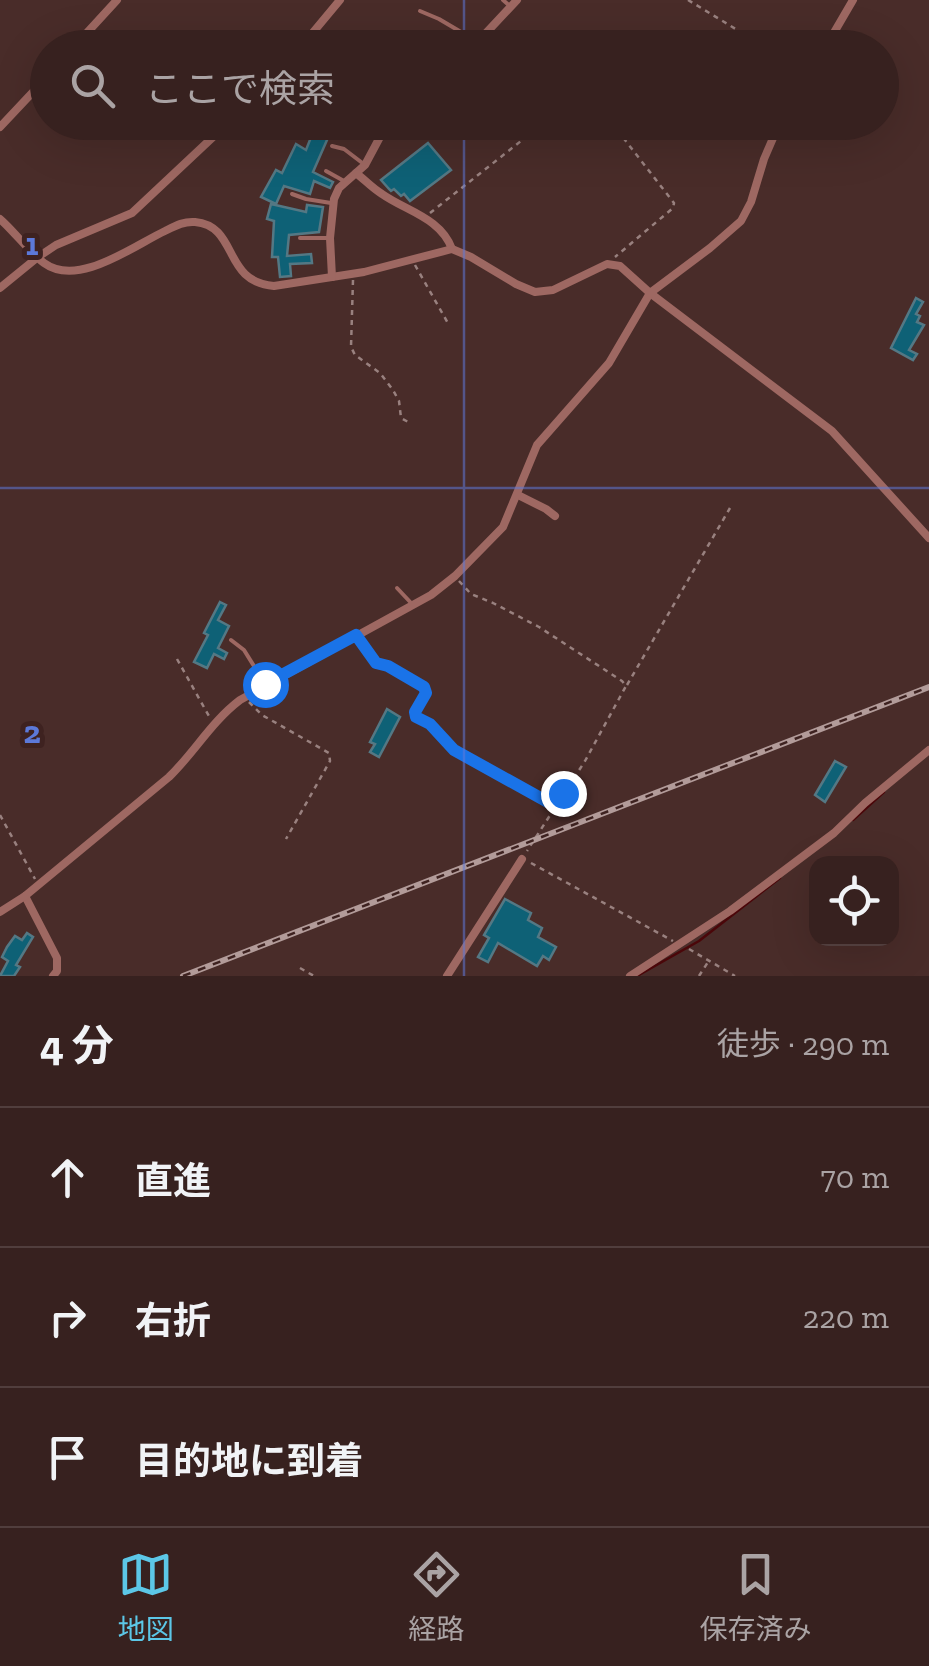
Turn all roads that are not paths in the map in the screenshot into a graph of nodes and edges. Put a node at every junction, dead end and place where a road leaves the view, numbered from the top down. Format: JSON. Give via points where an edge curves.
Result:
{"nodes":[{"id":1,"x":117,"y":0,"type":"edge"},
{"id":2,"x":340,"y":0,"type":"edge"},
{"id":3,"x":854,"y":0,"type":"edge"},
{"id":4,"x":511,"y":2,"type":"edge"},
{"id":5,"x":420,"y":11,"type":"dead end"},
{"id":6,"x":90,"y":30,"type":"edge"},
{"id":7,"x":315,"y":30,"type":"edge"},
{"id":8,"x":454,"y":30,"type":"edge"},
{"id":9,"x":488,"y":30,"type":"edge"},
{"id":10,"x":836,"y":30,"type":"edge"},
{"id":11,"x":30,"y":95,"type":"edge"},
{"id":12,"x":0,"y":127,"type":"edge"},
{"id":13,"x":210,"y":140,"type":"edge"},
{"id":14,"x":378,"y":140,"type":"edge"},
{"id":15,"x":772,"y":140,"type":"edge"},
{"id":16,"x":332,"y":146,"type":"dead end"},
{"id":17,"x":364,"y":166,"type":"junction"},
{"id":18,"x":326,"y":170,"type":"dead end"},
{"id":19,"x":356,"y":173,"type":"junction"},
{"id":20,"x":346,"y":182,"type":"junction"},
{"id":21,"x":292,"y":194,"type":"dead end"},
{"id":22,"x":332,"y":203,"type":"junction"},
{"id":23,"x":0,"y":219,"type":"edge"},
{"id":24,"x":300,"y":238,"type":"dead end"},
{"id":25,"x":330,"y":238,"type":"junction"},
{"id":26,"x":452,"y":249,"type":"junction"},
{"id":27,"x":38,"y":257,"type":"junction"},
{"id":28,"x":332,"y":277,"type":"junction"},
{"id":29,"x":0,"y":288,"type":"edge"},
{"id":30,"x":650,"y":293,"type":"junction"},
{"id":31,"x":518,"y":495,"type":"junction"},
{"id":32,"x":554,"y":516,"type":"dead end"},
{"id":33,"x":929,"y":538,"type":"edge"},
{"id":34,"x":397,"y":588,"type":"dead end"},
{"id":35,"x":414,"y":604,"type":"junction"},
{"id":36,"x":231,"y":640,"type":"dead end"},
{"id":37,"x":265,"y":684,"type":"junction"},
{"id":38,"x":929,"y":750,"type":"edge"},
{"id":39,"x":522,"y":858,"type":"road end"},
{"id":40,"x":25,"y":896,"type":"junction"},
{"id":41,"x":0,"y":912,"type":"edge"},
{"id":42,"x":53,"y":976,"type":"edge"},
{"id":43,"x":447,"y":976,"type":"edge"},
{"id":44,"x":630,"y":976,"type":"edge"}],
"edges":[{"from":1,"to":6,"type":"street"},
{"from":2,"to":7,"type":"street"},
{"from":3,"to":10,"type":"street"},
{"from":4,"to":9,"type":"street"},
{"from":5,"to":8,"type":"lane"},
{"from":11,"to":12,"type":"street"},
{"from":13,"to":27,"type":"street","via":[[132,213]]},
{"from":14,"to":17,"type":"street"},
{"from":15,"to":30,"type":"street","via":[[740,221]]},
{"from":16,"to":17,"type":"lane"},
{"from":17,"to":19,"type":"street"},
{"from":18,"to":20,"type":"lane"},
{"from":19,"to":20,"type":"street"},
{"from":19,"to":26,"type":"street","via":[[425,217]]},
{"from":20,"to":22,"type":"street"},
{"from":21,"to":22,"type":"lane"},
{"from":22,"to":25,"type":"street"},
{"from":23,"to":27,"type":"street"},
{"from":24,"to":25,"type":"lane"},
{"from":25,"to":28,"type":"street"},
{"from":26,"to":28,"type":"street"},
{"from":26,"to":30,"type":"street","via":[[535,292],[554,290],[607,264],[626,270]]},
{"from":27,"to":28,"type":"street","via":[[47,266],[78,272],[191,222],[222,236],[237,267],[258,284]]},
{"from":27,"to":29,"type":"street"},
{"from":30,"to":31,"type":"street","via":[[609,363],[537,446]]},
{"from":30,"to":33,"type":"street","via":[[832,431]]},
{"from":31,"to":32,"type":"street"},
{"from":31,"to":35,"type":"street","via":[[494,539]]},
{"from":34,"to":35,"type":"lane"},
{"from":35,"to":37,"type":"street"},
{"from":36,"to":37,"type":"lane"},
{"from":37,"to":40,"type":"street","via":[[214,723],[169,777]]},
{"from":38,"to":44,"type":"street","via":[[730,911]]},
{"from":39,"to":43,"type":"street"},
{"from":40,"to":41,"type":"street"},
{"from":40,"to":42,"type":"street","via":[[57,958]]}]}
